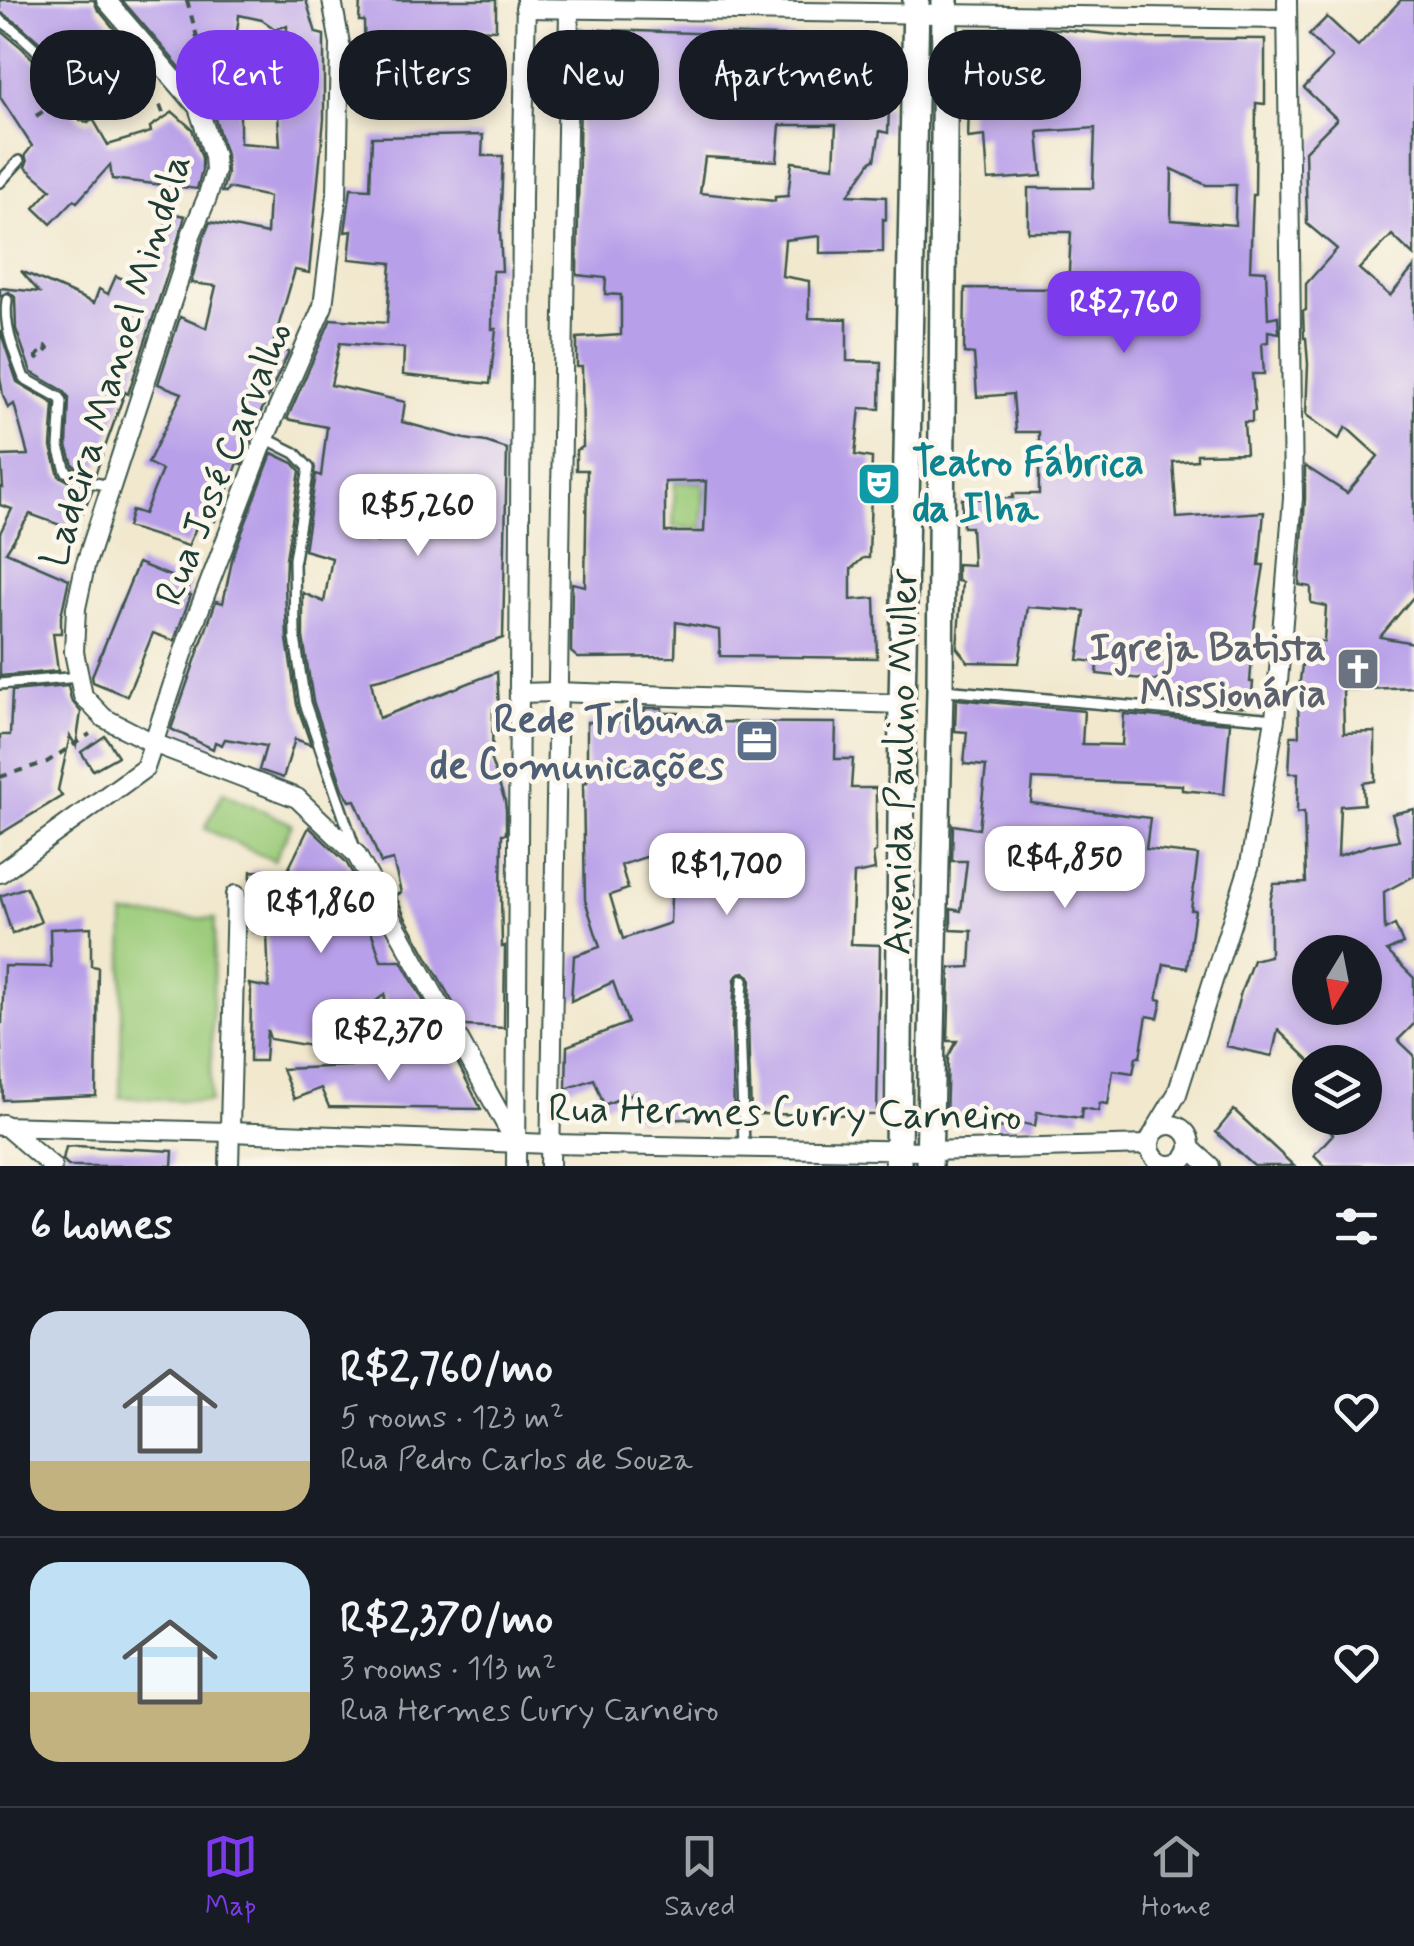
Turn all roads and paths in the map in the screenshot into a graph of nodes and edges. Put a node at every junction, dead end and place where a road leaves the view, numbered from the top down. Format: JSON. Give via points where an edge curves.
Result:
{"nodes":[{"id":1,"x":106,"y":0,"type":"edge"},
{"id":2,"x":188,"y":0,"type":"edge"},
{"id":3,"x":332,"y":0,"type":"edge"},
{"id":4,"x":1287,"y":0,"type":"edge"},
{"id":5,"x":526,"y":4,"type":"edge"},
{"id":6,"x":916,"y":7,"type":"edge"},
{"id":7,"x":945,"y":7,"type":"edge"},
{"id":8,"x":569,"y":9,"type":"junction"},
{"id":9,"x":0,"y":20,"type":"edge"},
{"id":10,"x":1288,"y":20,"type":"junction"},
{"id":11,"x":132,"y":30,"type":"edge"},
{"id":12,"x":196,"y":30,"type":"edge"},
{"id":13,"x":30,"y":42,"type":"edge"},
{"id":14,"x":156,"y":58,"type":"edge"},
{"id":15,"x":176,"y":81,"type":"edge"},
{"id":16,"x":202,"y":120,"type":"edge"},
{"id":17,"x":19,"y":161,"type":"dead end"},
{"id":18,"x":0,"y":182,"type":"edge"},
{"id":19,"x":6,"y":300,"type":"dead end"},
{"id":20,"x":31,"y":361,"type":"dead end"},
{"id":21,"x":23,"y":374,"type":"junction"},
{"id":22,"x":265,"y":438,"type":"junction"},
{"id":23,"x":109,"y":486,"type":"junction"},
{"id":24,"x":80,"y":678,"type":"junction"},
{"id":25,"x":0,"y":684,"type":"edge"},
{"id":26,"x":940,"y":689,"type":"junction"},
{"id":27,"x":556,"y":692,"type":"junction"},
{"id":28,"x":520,"y":693,"type":"junction"},
{"id":29,"x":902,"y":704,"type":"junction"},
{"id":30,"x":104,"y":718,"type":"junction"},
{"id":31,"x":1276,"y":719,"type":"junction"},
{"id":32,"x":153,"y":743,"type":"junction"},
{"id":33,"x":0,"y":777,"type":"edge"},
{"id":34,"x":901,"y":815,"type":"junction"},
{"id":35,"x":936,"y":823,"type":"junction"},
{"id":36,"x":356,"y":854,"type":"junction"},
{"id":37,"x":0,"y":872,"type":"edge"},
{"id":38,"x":236,"y":895,"type":"dead end"},
{"id":39,"x":900,"y":924,"type":"junction"},
{"id":40,"x":934,"y":924,"type":"junction"},
{"id":41,"x":743,"y":980,"type":"dead end"},
{"id":42,"x":1177,"y":1094,"type":"junction"},
{"id":43,"x":1,"y":1123,"type":"edge"},
{"id":44,"x":230,"y":1132,"type":"junction"},
{"id":45,"x":1152,"y":1137,"type":"junction"},
{"id":46,"x":1187,"y":1139,"type":"junction"},
{"id":47,"x":516,"y":1143,"type":"junction"},
{"id":48,"x":550,"y":1144,"type":"junction"},
{"id":49,"x":744,"y":1147,"type":"junction"},
{"id":50,"x":898,"y":1158,"type":"edge"},
{"id":51,"x":928,"y":1159,"type":"edge"},
{"id":52,"x":52,"y":1166,"type":"edge"},
{"id":53,"x":229,"y":1166,"type":"edge"},
{"id":54,"x":516,"y":1166,"type":"edge"},
{"id":55,"x":550,"y":1166,"type":"edge"},
{"id":56,"x":1210,"y":1166,"type":"edge"}],
"edges":[{"from":1,"to":11,"type":"street","name":"Ladeira Manoel Mindela"},
{"from":2,"to":12,"type":"path"},
{"from":3,"to":22,"type":"street","name":"Rua José Carvalho","via":[[340,44],[337,194],[323,306]]},
{"from":4,"to":10,"type":"street"},
{"from":5,"to":8,"type":"street"},
{"from":5,"to":28,"type":"street"},
{"from":6,"to":7,"type":"street"},
{"from":6,"to":8,"type":"street"},
{"from":6,"to":29,"type":"main road","name":"Avenida Paulino Muller"},
{"from":7,"to":10,"type":"street"},
{"from":7,"to":26,"type":"main road","name":"Avenida Paulino Muller"},
{"from":8,"to":27,"type":"street"},
{"from":9,"to":13,"type":"lane"},
{"from":10,"to":31,"type":"street","via":[[1293,498]]},
{"from":14,"to":15,"type":"street","name":"Ladeira Manoel Mindela"},
{"from":16,"to":23,"type":"street","name":"Ladeira Manoel Mindela","via":[[214,171]]},
{"from":17,"to":18,"type":"lane"},
{"from":19,"to":21,"type":"lane"},
{"from":20,"to":21,"type":"path","via":[[46,346]]},
{"from":21,"to":23,"type":"lane","via":[[62,402],[66,472]]},
{"from":22,"to":32,"type":"street","name":"Rua José Carvalho"},
{"from":22,"to":36,"type":"lane","via":[[308,468],[294,560],[294,638],[305,702]]},
{"from":23,"to":24,"type":"street","name":"Ladeira Manoel Mindela","via":[[76,608]]},
{"from":24,"to":25,"type":"lane"},
{"from":24,"to":30,"type":"street","name":"Ladeira Manoel Mindela","via":[[84,696]]},
{"from":26,"to":31,"type":"lane"},
{"from":26,"to":35,"type":"main road","name":"Avenida Paulino Muller"},
{"from":27,"to":28,"type":"street"},
{"from":27,"to":29,"type":"street"},
{"from":27,"to":48,"type":"street"},
{"from":28,"to":47,"type":"street"},
{"from":29,"to":34,"type":"main road","name":"Avenida Paulino Muller"},
{"from":30,"to":32,"type":"street"},
{"from":30,"to":33,"type":"path","via":[[47,762]]},
{"from":31,"to":42,"type":"street","via":[[1250,864]]},
{"from":32,"to":36,"type":"street","via":[[297,798]]},
{"from":32,"to":37,"type":"street","name":"Rua José Carvalho","via":[[145,768]]},
{"from":34,"to":35,"type":"main road"},
{"from":34,"to":39,"type":"main road","name":"Avenida Paulino Muller"},
{"from":35,"to":40,"type":"main road","name":"Avenida Paulino Muller"},
{"from":36,"to":47,"type":"street"},
{"from":38,"to":44,"type":"street"},
{"from":39,"to":40,"type":"main road"},
{"from":39,"to":50,"type":"main road","name":"Avenida Paulino Muller"},
{"from":40,"to":51,"type":"main road","name":"Avenida Paulino Muller"},
{"from":41,"to":49,"type":"lane"},
{"from":42,"to":45,"type":"street"},
{"from":42,"to":46,"type":"street"},
{"from":43,"to":44,"type":"street","name":"Rua Hermes Curry Carneiro"},
{"from":43,"to":52,"type":"street"},
{"from":44,"to":47,"type":"street","name":"Rua Hermes Curry Carneiro"},
{"from":44,"to":53,"type":"street"},
{"from":45,"to":46,"type":"street","name":"Rua Hermes Curry Carneiro","via":[[1171,1124]]},
{"from":45,"to":46,"type":"street","name":"Rua Hermes Curry Carneiro","via":[[1156,1160],[1172,1165],[1181,1162]]},
{"from":45,"to":51,"type":"street","name":"Rua Hermes Curry Carneiro"},
{"from":46,"to":56,"type":"street"},
{"from":47,"to":48,"type":"street","name":"Rua Hermes Curry Carneiro"},
{"from":47,"to":54,"type":"street"},
{"from":48,"to":49,"type":"street","name":"Rua Hermes Curry Carneiro"},
{"from":48,"to":55,"type":"street"},
{"from":49,"to":50,"type":"street","name":"Rua Hermes Curry Carneiro"},
{"from":50,"to":51,"type":"street","name":"Rua Hermes Curry Carneiro"}]}
